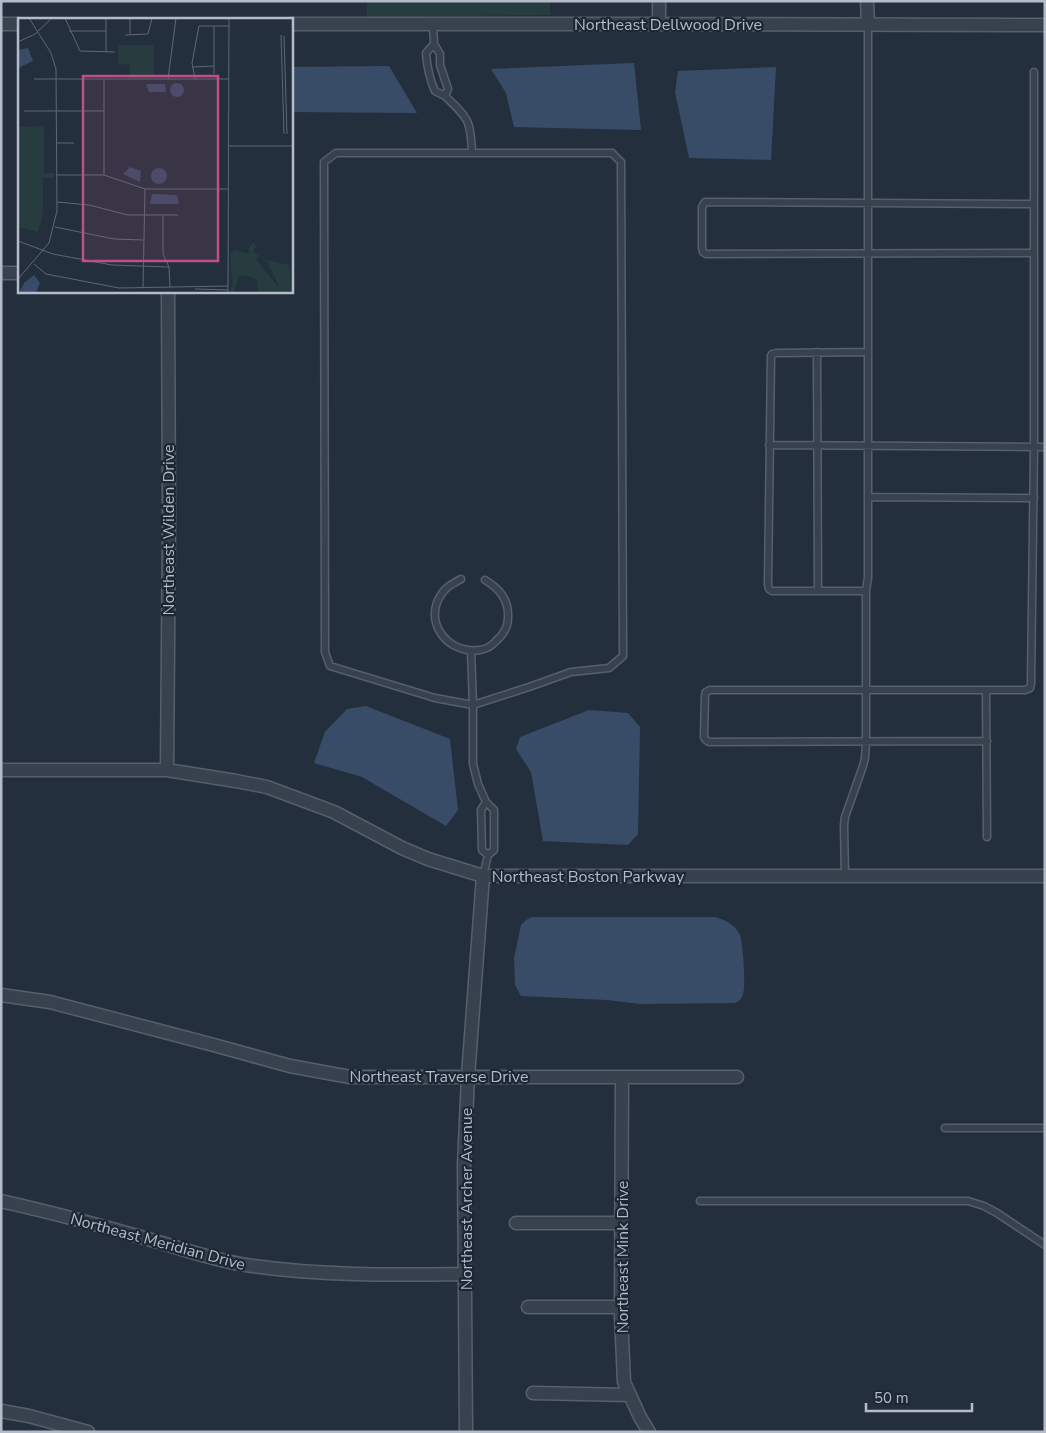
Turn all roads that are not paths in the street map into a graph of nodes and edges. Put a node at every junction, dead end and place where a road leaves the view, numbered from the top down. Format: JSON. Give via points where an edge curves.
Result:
{"nodes":[{"id":1,"x":659,"y":1,"type":"edge"},
{"id":2,"x":868,"y":1,"type":"edge"},
{"id":3,"x":1,"y":24,"type":"edge"},
{"id":4,"x":18,"y":24,"type":"edge"},
{"id":5,"x":292,"y":24,"type":"edge"},
{"id":6,"x":433,"y":24,"type":"junction"},
{"id":7,"x":659,"y":24,"type":"junction"},
{"id":8,"x":868,"y":25,"type":"junction"},
{"id":9,"x":1045,"y":25,"type":"edge"},
{"id":10,"x":434,"y":44,"type":"junction"},
{"id":11,"x":1034,"y":72,"type":"dead end"},
{"id":12,"x":445,"y":96,"type":"junction"},
{"id":13,"x":472,"y":153,"type":"junction"},
{"id":14,"x":868,"y":203,"type":"junction"},
{"id":15,"x":1034,"y":204,"type":"junction"},
{"id":16,"x":1034,"y":253,"type":"junction"},
{"id":17,"x":868,"y":254,"type":"junction"},
{"id":18,"x":1,"y":273,"type":"edge"},
{"id":19,"x":18,"y":273,"type":"edge"},
{"id":20,"x":168,"y":292,"type":"edge"},
{"id":21,"x":817,"y":352,"type":"junction"},
{"id":22,"x":868,"y":352,"type":"junction"},
{"id":23,"x":770,"y":445,"type":"junction"},
{"id":24,"x":817,"y":446,"type":"junction"},
{"id":25,"x":868,"y":446,"type":"junction"},
{"id":26,"x":1034,"y":447,"type":"junction"},
{"id":27,"x":1045,"y":447,"type":"edge"},
{"id":28,"x":868,"y":497,"type":"junction"},
{"id":29,"x":1034,"y":498,"type":"junction"},
{"id":30,"x":462,"y":579,"type":"dead end"},
{"id":31,"x":485,"y":580,"type":"dead end"},
{"id":32,"x":818,"y":591,"type":"junction"},
{"id":33,"x":866,"y":591,"type":"junction"},
{"id":34,"x":471,"y":651,"type":"junction"},
{"id":35,"x":866,"y":690,"type":"junction"},
{"id":36,"x":986,"y":690,"type":"junction"},
{"id":37,"x":473,"y":705,"type":"junction"},
{"id":38,"x":987,"y":741,"type":"junction"},
{"id":39,"x":866,"y":742,"type":"junction"},
{"id":40,"x":1,"y":770,"type":"edge"},
{"id":41,"x":167,"y":770,"type":"junction"},
{"id":42,"x":486,"y":802,"type":"junction"},
{"id":43,"x":987,"y":837,"type":"dead end"},
{"id":44,"x":488,"y":856,"type":"junction"},
{"id":45,"x":483,"y":876,"type":"junction"},
{"id":46,"x":845,"y":876,"type":"junction"},
{"id":47,"x":1045,"y":876,"type":"edge"},
{"id":48,"x":1,"y":995,"type":"edge"},
{"id":49,"x":468,"y":1076,"type":"junction"},
{"id":50,"x":622,"y":1077,"type":"junction"},
{"id":51,"x":737,"y":1077,"type":"dead end"},
{"id":52,"x":945,"y":1128,"type":"dead end"},
{"id":53,"x":1045,"y":1128,"type":"edge"},
{"id":54,"x":1,"y":1200,"type":"edge"},
{"id":55,"x":700,"y":1201,"type":"dead end"},
{"id":56,"x":516,"y":1223,"type":"dead end"},
{"id":57,"x":621,"y":1224,"type":"junction"},
{"id":58,"x":1045,"y":1245,"type":"edge"},
{"id":59,"x":465,"y":1274,"type":"junction"},
{"id":60,"x":621,"y":1307,"type":"junction"},
{"id":61,"x":528,"y":1308,"type":"dead end"},
{"id":62,"x":533,"y":1393,"type":"dead end"},
{"id":63,"x":630,"y":1395,"type":"junction"},
{"id":64,"x":1,"y":1411,"type":"edge"},
{"id":65,"x":88,"y":1432,"type":"edge"},
{"id":66,"x":466,"y":1432,"type":"edge"},
{"id":67,"x":649,"y":1432,"type":"edge"}],
"edges":[{"from":1,"to":7,"type":"street"},
{"from":2,"to":8,"type":"street"},
{"from":3,"to":4,"type":"street"},
{"from":5,"to":6,"type":"street","name":"Northeast Dellwood Drive"},
{"from":6,"to":7,"type":"street","name":"Northeast Dellwood Drive"},
{"from":6,"to":10,"type":"lane"},
{"from":7,"to":8,"type":"street","name":"Northeast Dellwood Drive"},
{"from":8,"to":9,"type":"street","name":"Northeast Dellwood Drive"},
{"from":8,"to":14,"type":"lane"},
{"from":10,"to":12,"type":"lane","via":[[440,54],[440,66],[448,89]]},
{"from":10,"to":12,"type":"lane","via":[[426,53],[427,66],[435,91]]},
{"from":11,"to":15,"type":"lane"},
{"from":12,"to":13,"type":"lane","via":[[468,121]]},
{"from":13,"to":37,"type":"lane","via":[[336,153],[324,162],[325,652],[330,666],[436,698]]},
{"from":13,"to":37,"type":"lane","via":[[612,154],[621,162],[623,656],[609,668],[572,672]]},
{"from":14,"to":15,"type":"lane"},
{"from":14,"to":17,"type":"lane"},
{"from":14,"to":17,"type":"lane","via":[[705,202],[702,207],[702,248],[706,254]]},
{"from":15,"to":16,"type":"lane"},
{"from":16,"to":17,"type":"lane"},
{"from":16,"to":26,"type":"lane"},
{"from":17,"to":22,"type":"lane"},
{"from":18,"to":19,"type":"street"},
{"from":20,"to":41,"type":"street","name":"Northeast Wilden Drive"},
{"from":21,"to":22,"type":"lane"},
{"from":21,"to":23,"type":"lane","via":[[770,356]]},
{"from":21,"to":24,"type":"lane"},
{"from":22,"to":25,"type":"lane"},
{"from":23,"to":24,"type":"lane"},
{"from":23,"to":32,"type":"lane","via":[[769,589]]},
{"from":24,"to":25,"type":"lane"},
{"from":24,"to":32,"type":"lane"},
{"from":25,"to":26,"type":"lane"},
{"from":25,"to":28,"type":"lane"},
{"from":26,"to":27,"type":"lane"},
{"from":26,"to":29,"type":"lane"},
{"from":28,"to":29,"type":"lane"},
{"from":28,"to":33,"type":"lane"},
{"from":29,"to":36,"type":"lane","via":[[1031,684],[1025,690]]},
{"from":30,"to":34,"type":"lane","via":[[442,592],[437,602],[436,625],[450,644]]},
{"from":31,"to":34,"type":"lane","via":[[504,597],[508,622],[495,643]]},
{"from":32,"to":33,"type":"lane"},
{"from":33,"to":35,"type":"lane"},
{"from":34,"to":37,"type":"lane"},
{"from":35,"to":36,"type":"lane"},
{"from":35,"to":39,"type":"lane"},
{"from":35,"to":39,"type":"lane","via":[[710,690],[705,695],[704,737],[709,742]]},
{"from":36,"to":38,"type":"lane"},
{"from":37,"to":42,"type":"lane","via":[[473,764]]},
{"from":38,"to":39,"type":"lane"},
{"from":38,"to":43,"type":"lane"},
{"from":39,"to":46,"type":"lane","via":[[865,758],[845,817]]},
{"from":40,"to":41,"type":"street","name":"Northeast Boston Parkway"},
{"from":41,"to":45,"type":"street","name":"Northeast Boston Parkway","via":[[267,788],[334,812],[428,860]]},
{"from":42,"to":44,"type":"lane","via":[[481,810],[482,850]]},
{"from":42,"to":44,"type":"lane","via":[[494,810],[494,850]]},
{"from":44,"to":45,"type":"lane"},
{"from":45,"to":46,"type":"street","name":"Northeast Boston Parkway"},
{"from":45,"to":49,"type":"street","name":"Northeast Archer Avenue"},
{"from":46,"to":47,"type":"street","name":"Northeast Boston Parkway"},
{"from":48,"to":49,"type":"street","name":"Northeast Traverse Drive","via":[[50,1002],[290,1066],[350,1077]]},
{"from":49,"to":50,"type":"street","name":"Northeast Traverse Drive"},
{"from":49,"to":59,"type":"street","name":"Northeast Archer Avenue","via":[[464,1165]]},
{"from":50,"to":51,"type":"street","name":"Northeast Traverse Drive"},
{"from":50,"to":57,"type":"street","name":"Northeast Mink Drive"},
{"from":52,"to":53,"type":"lane"},
{"from":54,"to":59,"type":"street","name":"Northeast Meridian Drive","via":[[245,1265],[378,1275]]},
{"from":55,"to":58,"type":"lane","via":[[968,1201],[997,1213]]},
{"from":56,"to":57,"type":"street"},
{"from":57,"to":60,"type":"street","name":"Northeast Mink Drive"},
{"from":59,"to":66,"type":"street","name":"Northeast Archer Avenue"},
{"from":60,"to":61,"type":"street"},
{"from":60,"to":63,"type":"street","name":"Northeast Mink Drive","via":[[624,1382]]},
{"from":62,"to":63,"type":"street"},
{"from":63,"to":67,"type":"street","name":"Northeast Mink Drive"},
{"from":64,"to":65,"type":"street"}]}
